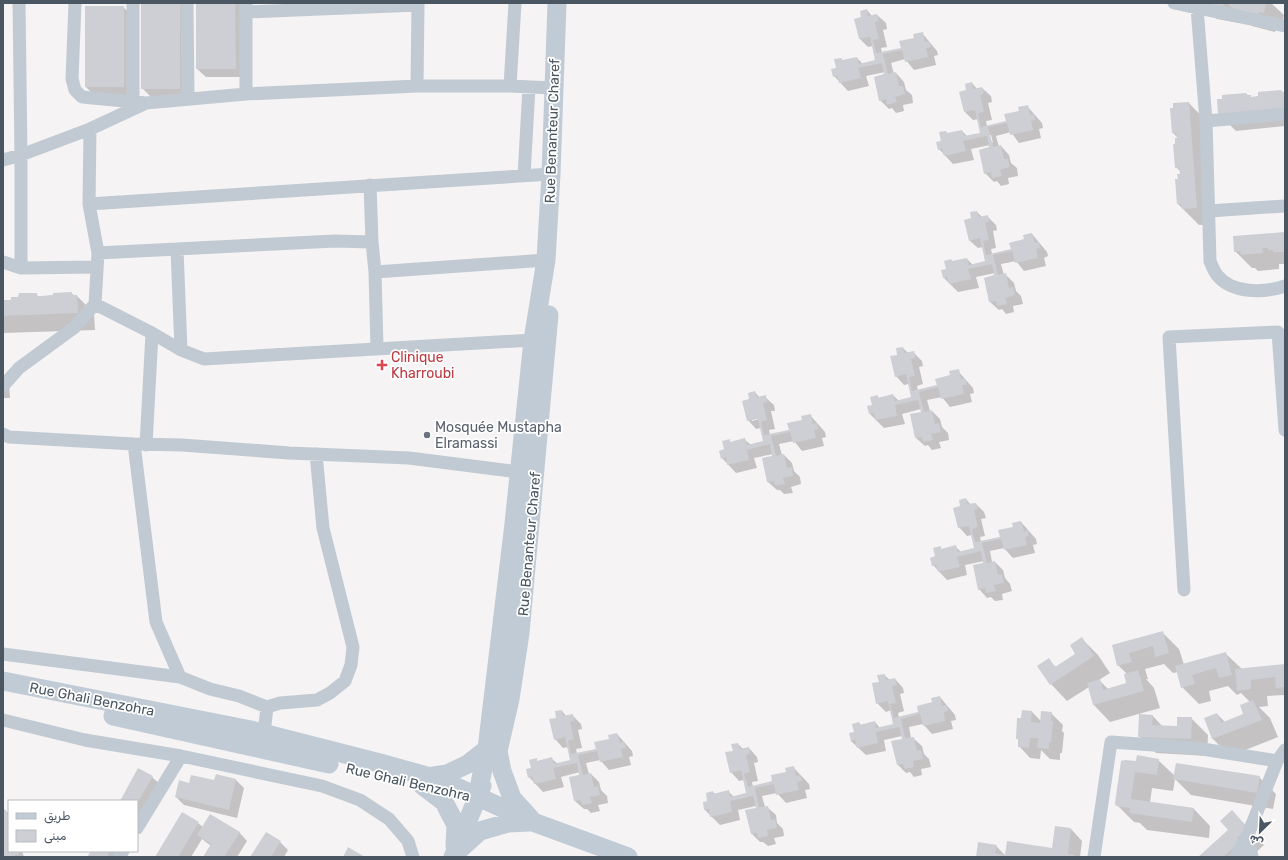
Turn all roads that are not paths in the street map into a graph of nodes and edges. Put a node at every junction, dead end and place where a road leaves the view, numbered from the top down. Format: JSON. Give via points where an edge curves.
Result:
{"nodes":[{"id":1,"x":19,"y":3,"type":"edge"},
{"id":2,"x":75,"y":3,"type":"edge"},
{"id":3,"x":133,"y":3,"type":"edge"},
{"id":4,"x":187,"y":3,"type":"edge"},
{"id":5,"x":515,"y":3,"type":"edge"},
{"id":6,"x":557,"y":3,"type":"edge"},
{"id":7,"x":1174,"y":3,"type":"edge"},
{"id":8,"x":418,"y":4,"type":"edge"},
{"id":9,"x":246,"y":8,"type":"edge"},
{"id":10,"x":1197,"y":8,"type":"junction"},
{"id":11,"x":1285,"y":26,"type":"edge"},
{"id":12,"x":416,"y":86,"type":"junction"},
{"id":13,"x":510,"y":86,"type":"junction"},
{"id":14,"x":529,"y":87,"type":"junction"},
{"id":15,"x":553,"y":88,"type":"junction"},
{"id":16,"x":246,"y":94,"type":"junction"},
{"id":17,"x":188,"y":99,"type":"junction"},
{"id":18,"x":133,"y":102,"type":"junction"},
{"id":19,"x":146,"y":103,"type":"junction"},
{"id":20,"x":1285,"y":114,"type":"edge"},
{"id":21,"x":1206,"y":121,"type":"junction"},
{"id":22,"x":90,"y":129,"type":"junction"},
{"id":23,"x":21,"y":155,"type":"junction"},
{"id":24,"x":3,"y":160,"type":"edge"},
{"id":25,"x":551,"y":174,"type":"junction"},
{"id":26,"x":524,"y":176,"type":"junction"},
{"id":27,"x":370,"y":185,"type":"junction"},
{"id":28,"x":89,"y":204,"type":"junction"},
{"id":29,"x":1285,"y":206,"type":"edge"},
{"id":30,"x":1209,"y":211,"type":"junction"},
{"id":31,"x":372,"y":242,"type":"junction"},
{"id":32,"x":176,"y":249,"type":"junction"},
{"id":33,"x":98,"y":253,"type":"junction"},
{"id":34,"x":546,"y":260,"type":"junction"},
{"id":35,"x":3,"y":262,"type":"edge"},
{"id":36,"x":97,"y":267,"type":"junction"},
{"id":37,"x":22,"y":268,"type":"junction"},
{"id":38,"x":375,"y":272,"type":"junction"},
{"id":39,"x":1285,"y":286,"type":"edge"},
{"id":40,"x":95,"y":304,"type":"junction"},
{"id":41,"x":152,"y":333,"type":"junction"},
{"id":42,"x":533,"y":340,"type":"junction"},
{"id":43,"x":377,"y":348,"type":"junction"},
{"id":44,"x":181,"y":350,"type":"junction"},
{"id":45,"x":3,"y":386,"type":"edge"},
{"id":46,"x":1285,"y":430,"type":"edge"},
{"id":47,"x":3,"y":434,"type":"edge"},
{"id":48,"x":140,"y":444,"type":"junction"},
{"id":49,"x":316,"y":454,"type":"junction"},
{"id":50,"x":519,"y":472,"type":"junction"},
{"id":51,"x":1184,"y":590,"type":"dead end"},
{"id":52,"x":3,"y":654,"type":"edge"},
{"id":53,"x":180,"y":677,"type":"junction"},
{"id":54,"x":3,"y":681,"type":"edge"},
{"id":55,"x":3,"y":692,"type":"edge"},
{"id":56,"x":267,"y":707,"type":"junction"},
{"id":57,"x":3,"y":720,"type":"edge"},
{"id":58,"x":264,"y":734,"type":"junction"},
{"id":59,"x":492,"y":750,"type":"junction"},
{"id":60,"x":181,"y":756,"type":"junction"},
{"id":61,"x":1281,"y":756,"type":"edge"},
{"id":62,"x":426,"y":781,"type":"junction"},
{"id":63,"x":477,"y":798,"type":"junction"},
{"id":64,"x":533,"y":822,"type":"junction"},
{"id":65,"x":138,"y":826,"type":"edge"},
{"id":66,"x":1249,"y":832,"type":"junction"},
{"id":67,"x":454,"y":856,"type":"edge"},
{"id":68,"x":413,"y":857,"type":"edge"},
{"id":69,"x":628,"y":857,"type":"edge"},
{"id":70,"x":1094,"y":857,"type":"edge"},
{"id":71,"x":1236,"y":857,"type":"edge"},
{"id":72,"x":1252,"y":857,"type":"edge"}],
"edges":[{"from":1,"to":23,"type":"street"},
{"from":2,"to":18,"type":"street","via":[[72,79],[75,90],[82,97]]},
{"from":3,"to":18,"type":"street"},
{"from":4,"to":17,"type":"street"},
{"from":5,"to":13,"type":"street"},
{"from":6,"to":15,"type":"main road","name":"Rue Benanteur Charef"},
{"from":7,"to":10,"type":"street"},
{"from":8,"to":9,"type":"street"},
{"from":8,"to":12,"type":"street"},
{"from":9,"to":16,"type":"street"},
{"from":10,"to":11,"type":"street"},
{"from":10,"to":21,"type":"street"},
{"from":12,"to":13,"type":"street"},
{"from":12,"to":16,"type":"street"},
{"from":13,"to":14,"type":"street"},
{"from":14,"to":15,"type":"street"},
{"from":14,"to":26,"type":"street"},
{"from":15,"to":25,"type":"main road","name":"Rue Benanteur Charef"},
{"from":16,"to":17,"type":"street"},
{"from":17,"to":19,"type":"street"},
{"from":18,"to":19,"type":"street"},
{"from":19,"to":22,"type":"street"},
{"from":20,"to":21,"type":"street"},
{"from":21,"to":30,"type":"street"},
{"from":22,"to":23,"type":"street"},
{"from":22,"to":28,"type":"street"},
{"from":23,"to":24,"type":"street"},
{"from":23,"to":37,"type":"street"},
{"from":25,"to":26,"type":"street"},
{"from":25,"to":34,"type":"main road","name":"Rue Benanteur Charef"},
{"from":26,"to":27,"type":"street"},
{"from":27,"to":28,"type":"street"},
{"from":27,"to":31,"type":"street"},
{"from":28,"to":33,"type":"street"},
{"from":29,"to":30,"type":"street"},
{"from":30,"to":39,"type":"street","via":[[1210,261],[1217,276],[1229,285],[1244,290],[1262,291]]},
{"from":31,"to":32,"type":"street","via":[[335,241]]},
{"from":31,"to":38,"type":"street"},
{"from":32,"to":33,"type":"street"},
{"from":32,"to":44,"type":"street"},
{"from":33,"to":36,"type":"street"},
{"from":34,"to":38,"type":"street"},
{"from":34,"to":42,"type":"main road","name":"Rue Benanteur Charef"},
{"from":34,"to":59,"type":"main road","name":"Rue Benanteur Charef","via":[[550,305],[520,633],[510,699]]},
{"from":35,"to":37,"type":"street"},
{"from":36,"to":37,"type":"street"},
{"from":36,"to":40,"type":"street"},
{"from":38,"to":43,"type":"street"},
{"from":40,"to":41,"type":"street"},
{"from":40,"to":45,"type":"street","via":[[74,327],[18,368]]},
{"from":41,"to":44,"type":"street"},
{"from":41,"to":48,"type":"street"},
{"from":42,"to":43,"type":"street"},
{"from":42,"to":50,"type":"main road","name":"Rue Benanteur Charef"},
{"from":43,"to":44,"type":"street","via":[[204,359]]},
{"from":46,"to":51,"type":"street","via":[[1278,332],[1169,337]]},
{"from":47,"to":48,"type":"street"},
{"from":48,"to":49,"type":"street"},
{"from":48,"to":53,"type":"street","via":[[156,622]]},
{"from":49,"to":50,"type":"street","via":[[409,458]]},
{"from":49,"to":56,"type":"street","via":[[322,528],[353,647],[351,665],[345,681],[317,700],[280,703]]},
{"from":50,"to":59,"type":"main road","name":"Rue Benanteur Charef"},
{"from":52,"to":53,"type":"street"},
{"from":53,"to":56,"type":"street"},
{"from":54,"to":58,"type":"main road","name":"Rue Ghali Benzohra"},
{"from":55,"to":62,"type":"main road","name":"Rue Ghali Benzohra","via":[[322,762]]},
{"from":56,"to":58,"type":"street"},
{"from":57,"to":60,"type":"street","via":[[85,740]]},
{"from":58,"to":62,"type":"main road","name":"Rue Ghali Benzohra"},
{"from":59,"to":62,"type":"main road","via":[[447,774]]},
{"from":59,"to":63,"type":"main road","name":"Rue Benanteur Charef"},
{"from":59,"to":64,"type":"main road","via":[[512,798]]},
{"from":60,"to":65,"type":"street"},
{"from":60,"to":68,"type":"street","via":[[322,786],[360,800],[389,819],[408,842]]},
{"from":61,"to":66,"type":"street"},
{"from":61,"to":70,"type":"street","via":[[1111,742]]},
{"from":62,"to":63,"type":"main road","name":"Rue Ghali Benzohra","via":[[441,780]]},
{"from":62,"to":67,"type":"main road","via":[[444,802],[456,825]]},
{"from":63,"to":64,"type":"main road","name":"Rue Ghali Benzohra"},
{"from":63,"to":67,"type":"main road","name":"Rue Benanteur Charef"},
{"from":64,"to":67,"type":"main road","via":[[508,823],[480,831]]},
{"from":64,"to":69,"type":"main road","name":"Rue Ghali Benzohra"},
{"from":66,"to":71,"type":"street"},
{"from":66,"to":72,"type":"street"}]}
